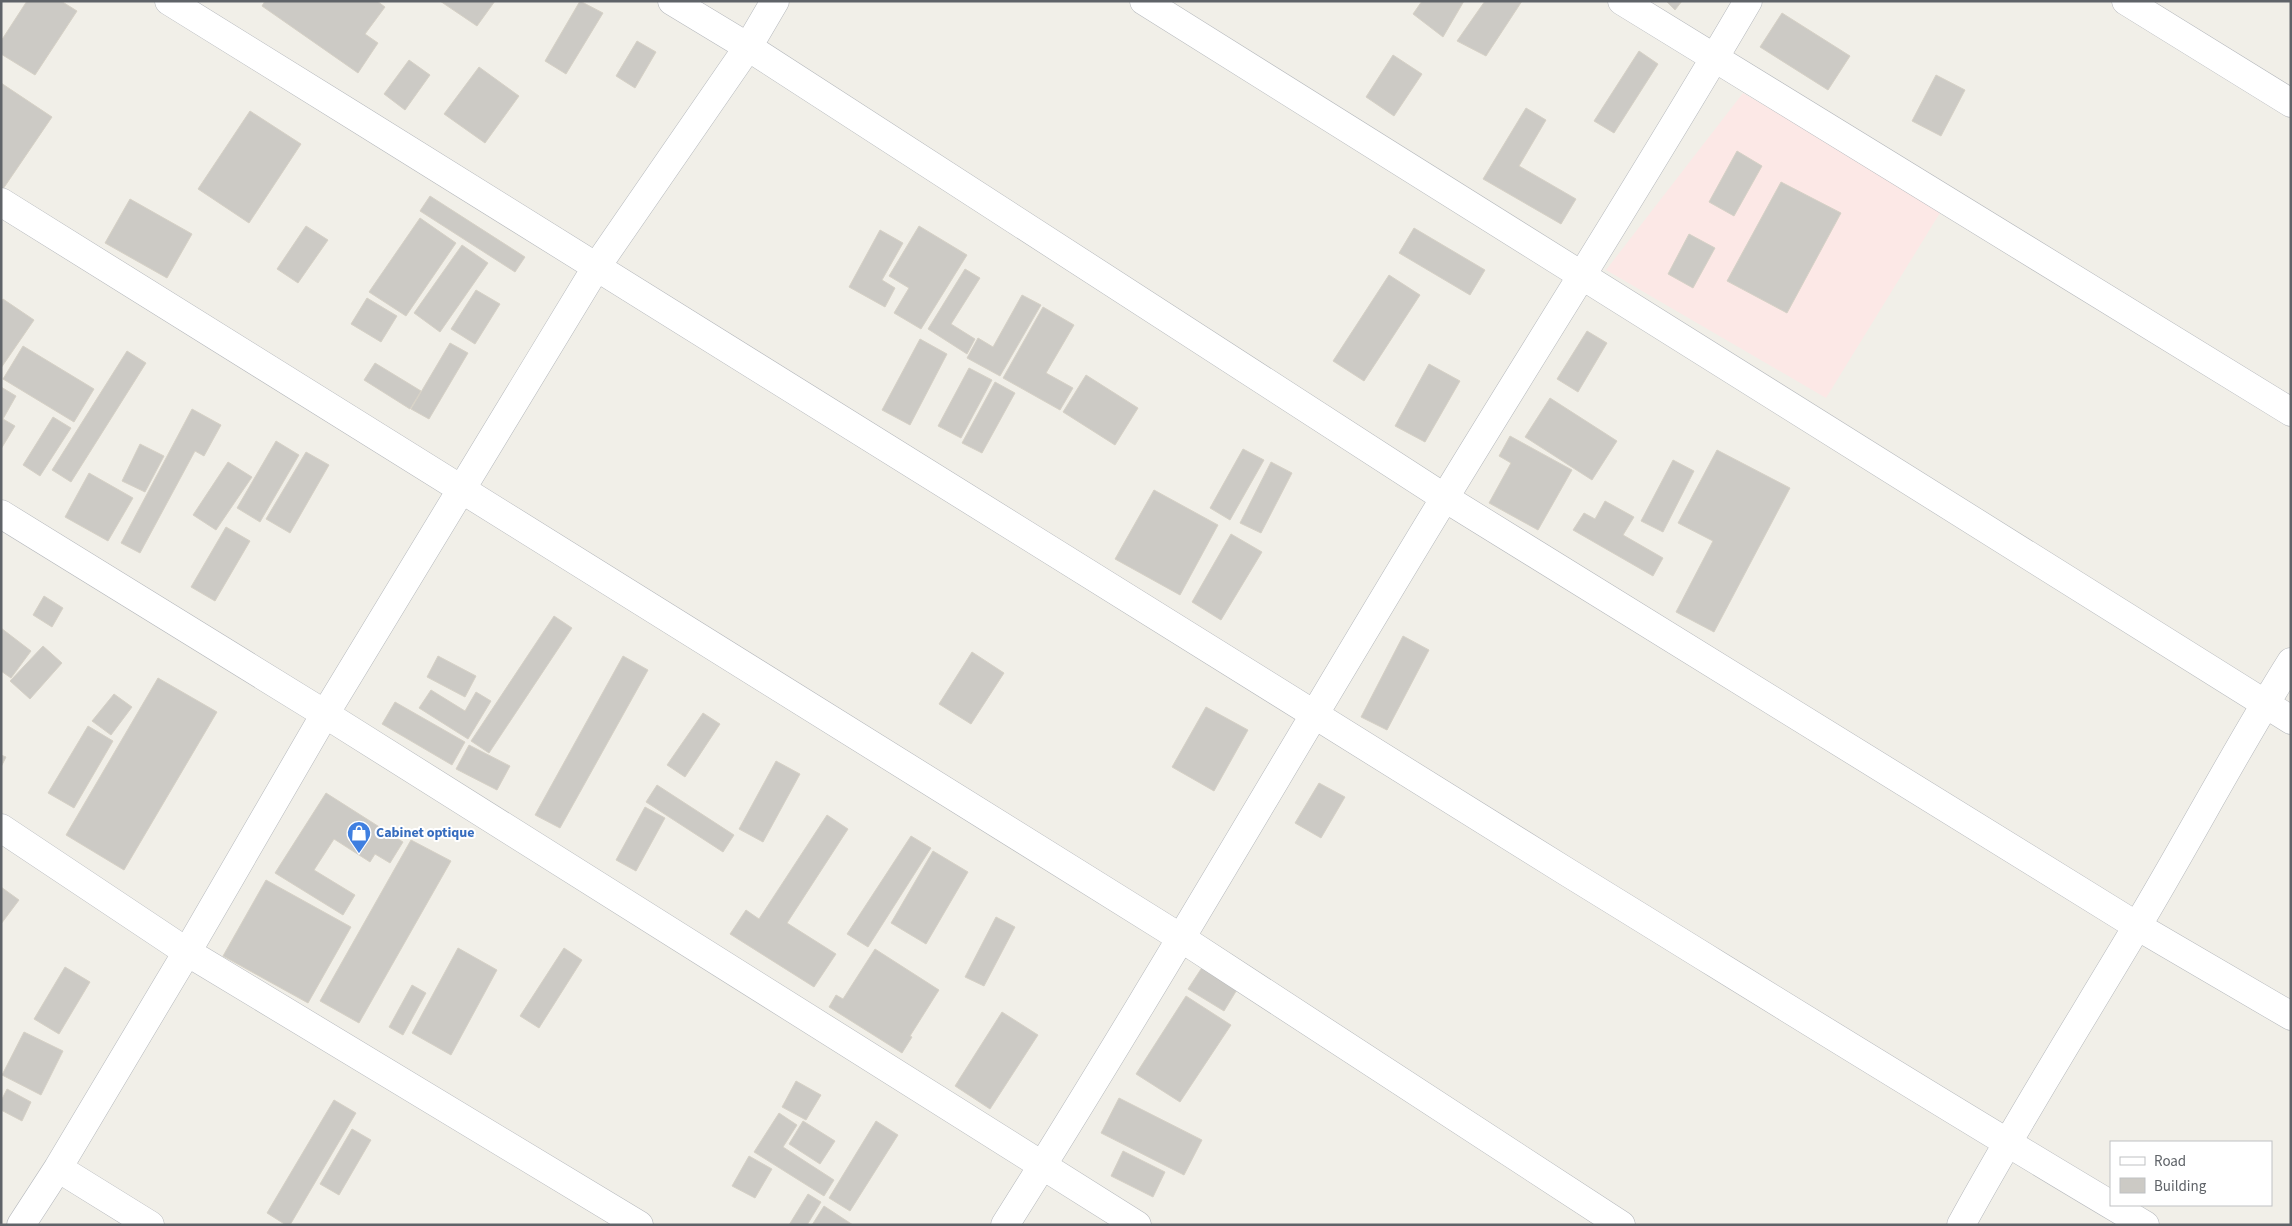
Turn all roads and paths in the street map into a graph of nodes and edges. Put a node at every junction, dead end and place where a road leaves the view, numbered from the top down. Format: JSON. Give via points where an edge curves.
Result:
{"nodes":[{"id":1,"x":169,"y":1,"type":"edge"},
{"id":2,"x":672,"y":1,"type":"edge"},
{"id":3,"x":775,"y":1,"type":"edge"},
{"id":4,"x":1144,"y":1,"type":"edge"},
{"id":5,"x":1622,"y":1,"type":"edge"},
{"id":6,"x":1748,"y":1,"type":"edge"},
{"id":7,"x":2126,"y":1,"type":"edge"},
{"id":8,"x":748,"y":47,"type":"junction"},
{"id":9,"x":1714,"y":59,"type":"junction"},
{"id":10,"x":2291,"y":103,"type":"edge"},
{"id":11,"x":1,"y":202,"type":"edge"},
{"id":12,"x":597,"y":266,"type":"junction"},
{"id":13,"x":1582,"y":276,"type":"junction"},
{"id":14,"x":2291,"y":412,"type":"edge"},
{"id":15,"x":462,"y":488,"type":"junction"},
{"id":16,"x":1444,"y":498,"type":"junction"},
{"id":17,"x":1,"y":514,"type":"edge"},
{"id":18,"x":2291,"y":662,"type":"edge"},
{"id":19,"x":2264,"y":704,"type":"junction"},
{"id":20,"x":325,"y":714,"type":"junction"},
{"id":21,"x":1314,"y":716,"type":"junction"},
{"id":22,"x":2291,"y":720,"type":"edge"},
{"id":23,"x":1,"y":828,"type":"edge"},
{"id":24,"x":2137,"y":926,"type":"junction"},
{"id":25,"x":1181,"y":938,"type":"junction"},
{"id":26,"x":187,"y":952,"type":"junction"},
{"id":27,"x":2291,"y":1016,"type":"edge"},
{"id":28,"x":2006,"y":1143,"type":"junction"},
{"id":29,"x":1043,"y":1164,"type":"junction"},
{"id":30,"x":58,"y":1168,"type":"junction"},
{"id":31,"x":2110,"y":1205,"type":"edge"},
{"id":32,"x":2112,"y":1206,"type":"edge"},
{"id":33,"x":21,"y":1225,"type":"edge"},
{"id":34,"x":150,"y":1225,"type":"edge"},
{"id":35,"x":639,"y":1225,"type":"edge"},
{"id":36,"x":1005,"y":1225,"type":"edge"},
{"id":37,"x":1137,"y":1225,"type":"edge"},
{"id":38,"x":1621,"y":1225,"type":"edge"},
{"id":39,"x":1961,"y":1225,"type":"edge"},
{"id":40,"x":2144,"y":1225,"type":"edge"}],
"edges":[{"from":1,"to":12,"type":"street"},
{"from":2,"to":8,"type":"street"},
{"from":3,"to":8,"type":"street"},
{"from":4,"to":13,"type":"street"},
{"from":5,"to":9,"type":"street"},
{"from":6,"to":9,"type":"street"},
{"from":7,"to":10,"type":"street"},
{"from":8,"to":12,"type":"street"},
{"from":8,"to":16,"type":"street"},
{"from":9,"to":13,"type":"street"},
{"from":9,"to":14,"type":"street"},
{"from":11,"to":15,"type":"street"},
{"from":12,"to":15,"type":"street"},
{"from":12,"to":21,"type":"street"},
{"from":13,"to":16,"type":"street"},
{"from":13,"to":19,"type":"street"},
{"from":15,"to":20,"type":"street"},
{"from":15,"to":25,"type":"street"},
{"from":16,"to":21,"type":"street"},
{"from":16,"to":24,"type":"street"},
{"from":17,"to":20,"type":"street"},
{"from":18,"to":19,"type":"street"},
{"from":19,"to":22,"type":"street"},
{"from":19,"to":24,"type":"street"},
{"from":20,"to":26,"type":"street"},
{"from":20,"to":29,"type":"street"},
{"from":21,"to":25,"type":"street"},
{"from":21,"to":28,"type":"street"},
{"from":23,"to":26,"type":"street"},
{"from":24,"to":27,"type":"street"},
{"from":24,"to":28,"type":"street"},
{"from":25,"to":29,"type":"street"},
{"from":25,"to":38,"type":"street"},
{"from":26,"to":30,"type":"street"},
{"from":26,"to":35,"type":"street"},
{"from":28,"to":31,"type":"street"},
{"from":28,"to":39,"type":"street"},
{"from":29,"to":36,"type":"street"},
{"from":29,"to":37,"type":"street"},
{"from":30,"to":33,"type":"street"},
{"from":30,"to":34,"type":"street"},
{"from":32,"to":40,"type":"street"}]}
